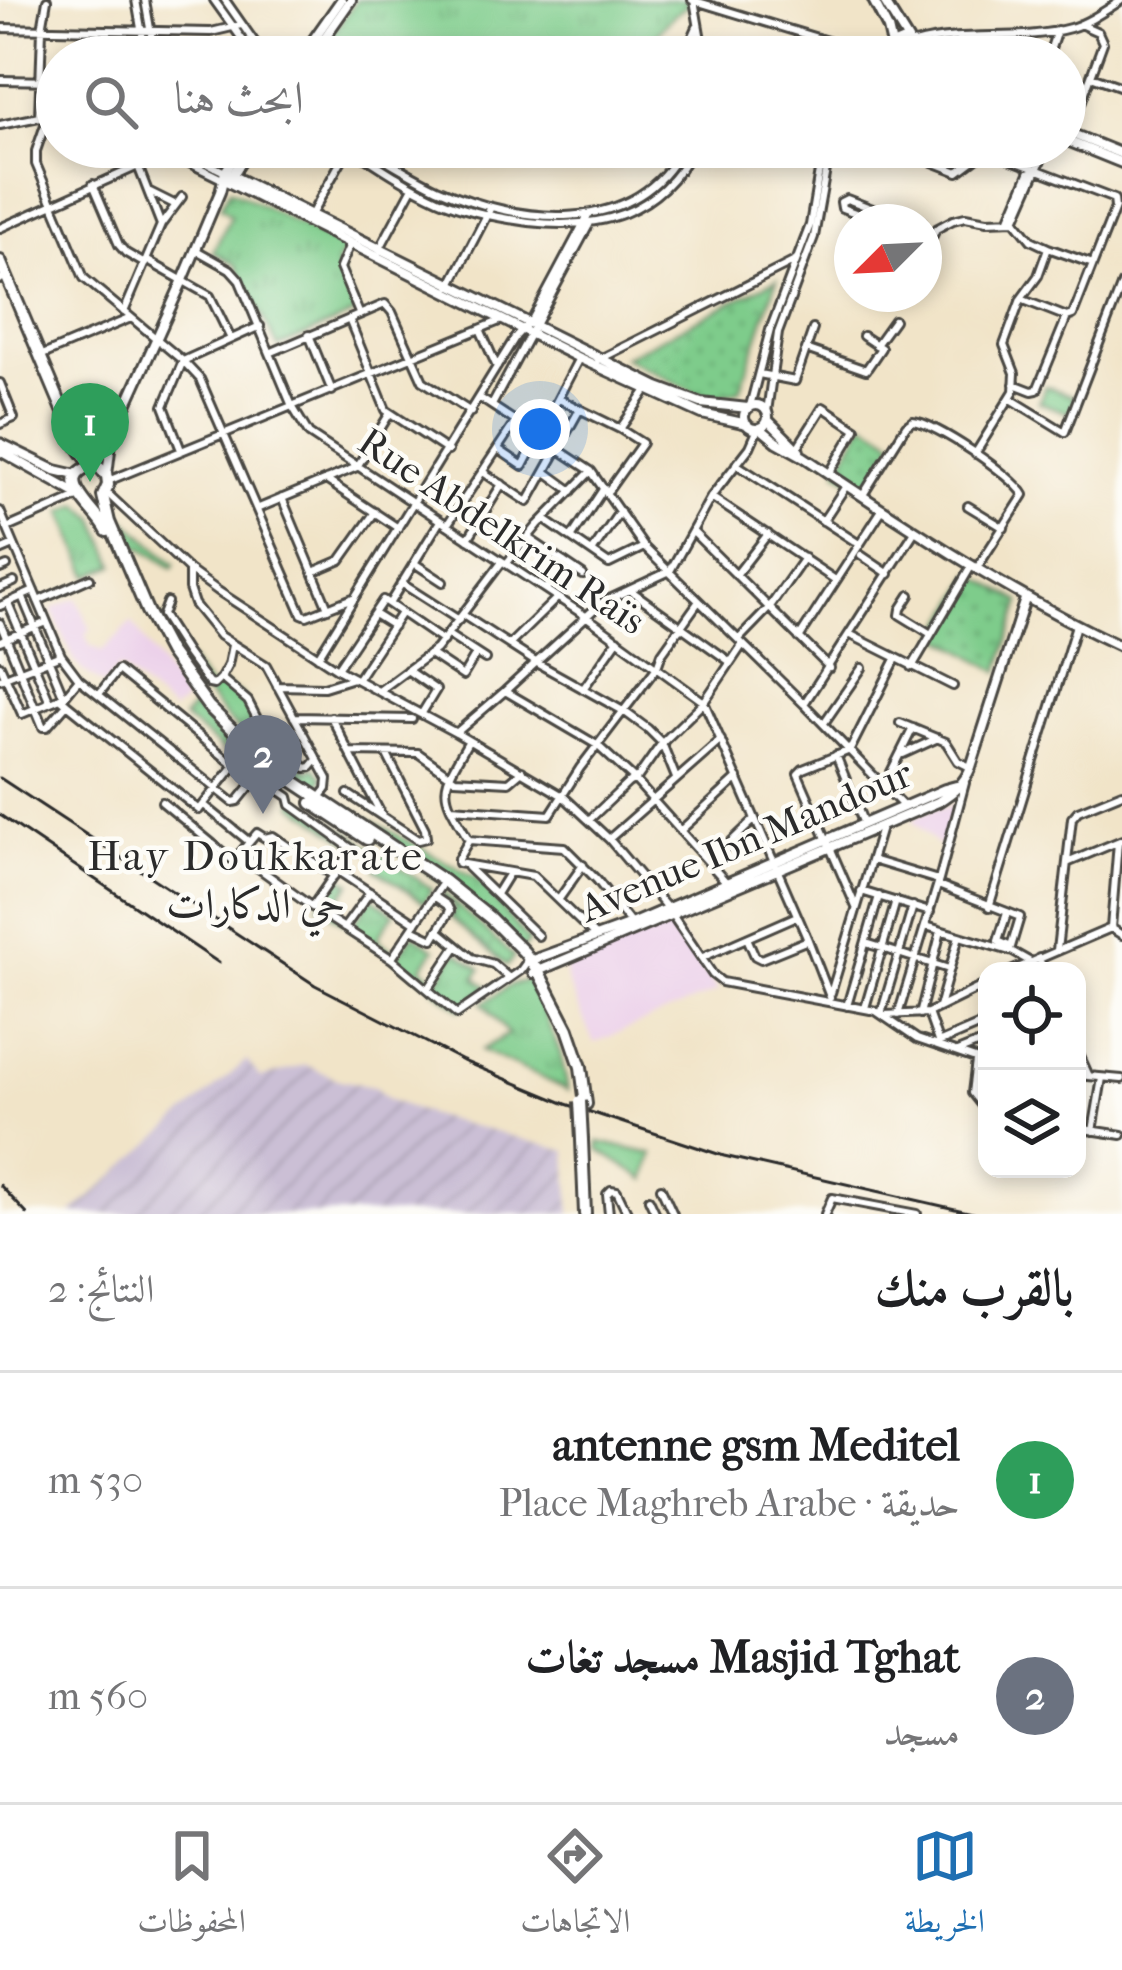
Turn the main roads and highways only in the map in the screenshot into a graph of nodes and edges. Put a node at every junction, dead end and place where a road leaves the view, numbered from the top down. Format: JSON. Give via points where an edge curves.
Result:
{"nodes":[{"id":1,"x":0,"y":261,"type":"edge"},
{"id":2,"x":0,"y":278,"type":"edge"},
{"id":3,"x":93,"y":466,"type":"junction"},
{"id":4,"x":77,"y":473,"type":"junction"},
{"id":5,"x":106,"y":486,"type":"junction"},
{"id":6,"x":81,"y":497,"type":"junction"},
{"id":7,"x":530,"y":967,"type":"junction"},
{"id":8,"x":588,"y":1214,"type":"edge"}],
"edges":[{"from":1,"to":3,"type":"main road"},
{"from":2,"to":4,"type":"main road"},
{"from":3,"to":4,"type":"main road"},
{"from":3,"to":5,"type":"main road","via":[[103,470]]},
{"from":4,"to":6,"type":"main road"},
{"from":5,"to":6,"type":"main road","via":[[91,501]]},
{"from":5,"to":7,"type":"main road","via":[[109,522],[147,611],[208,706],[281,774],[456,890]]},
{"from":6,"to":7,"type":"main road","via":[[100,518],[176,673],[258,776],[467,906]]},
{"from":7,"to":8,"type":"main road","bridge":true,"via":[[576,1049]]}]}
